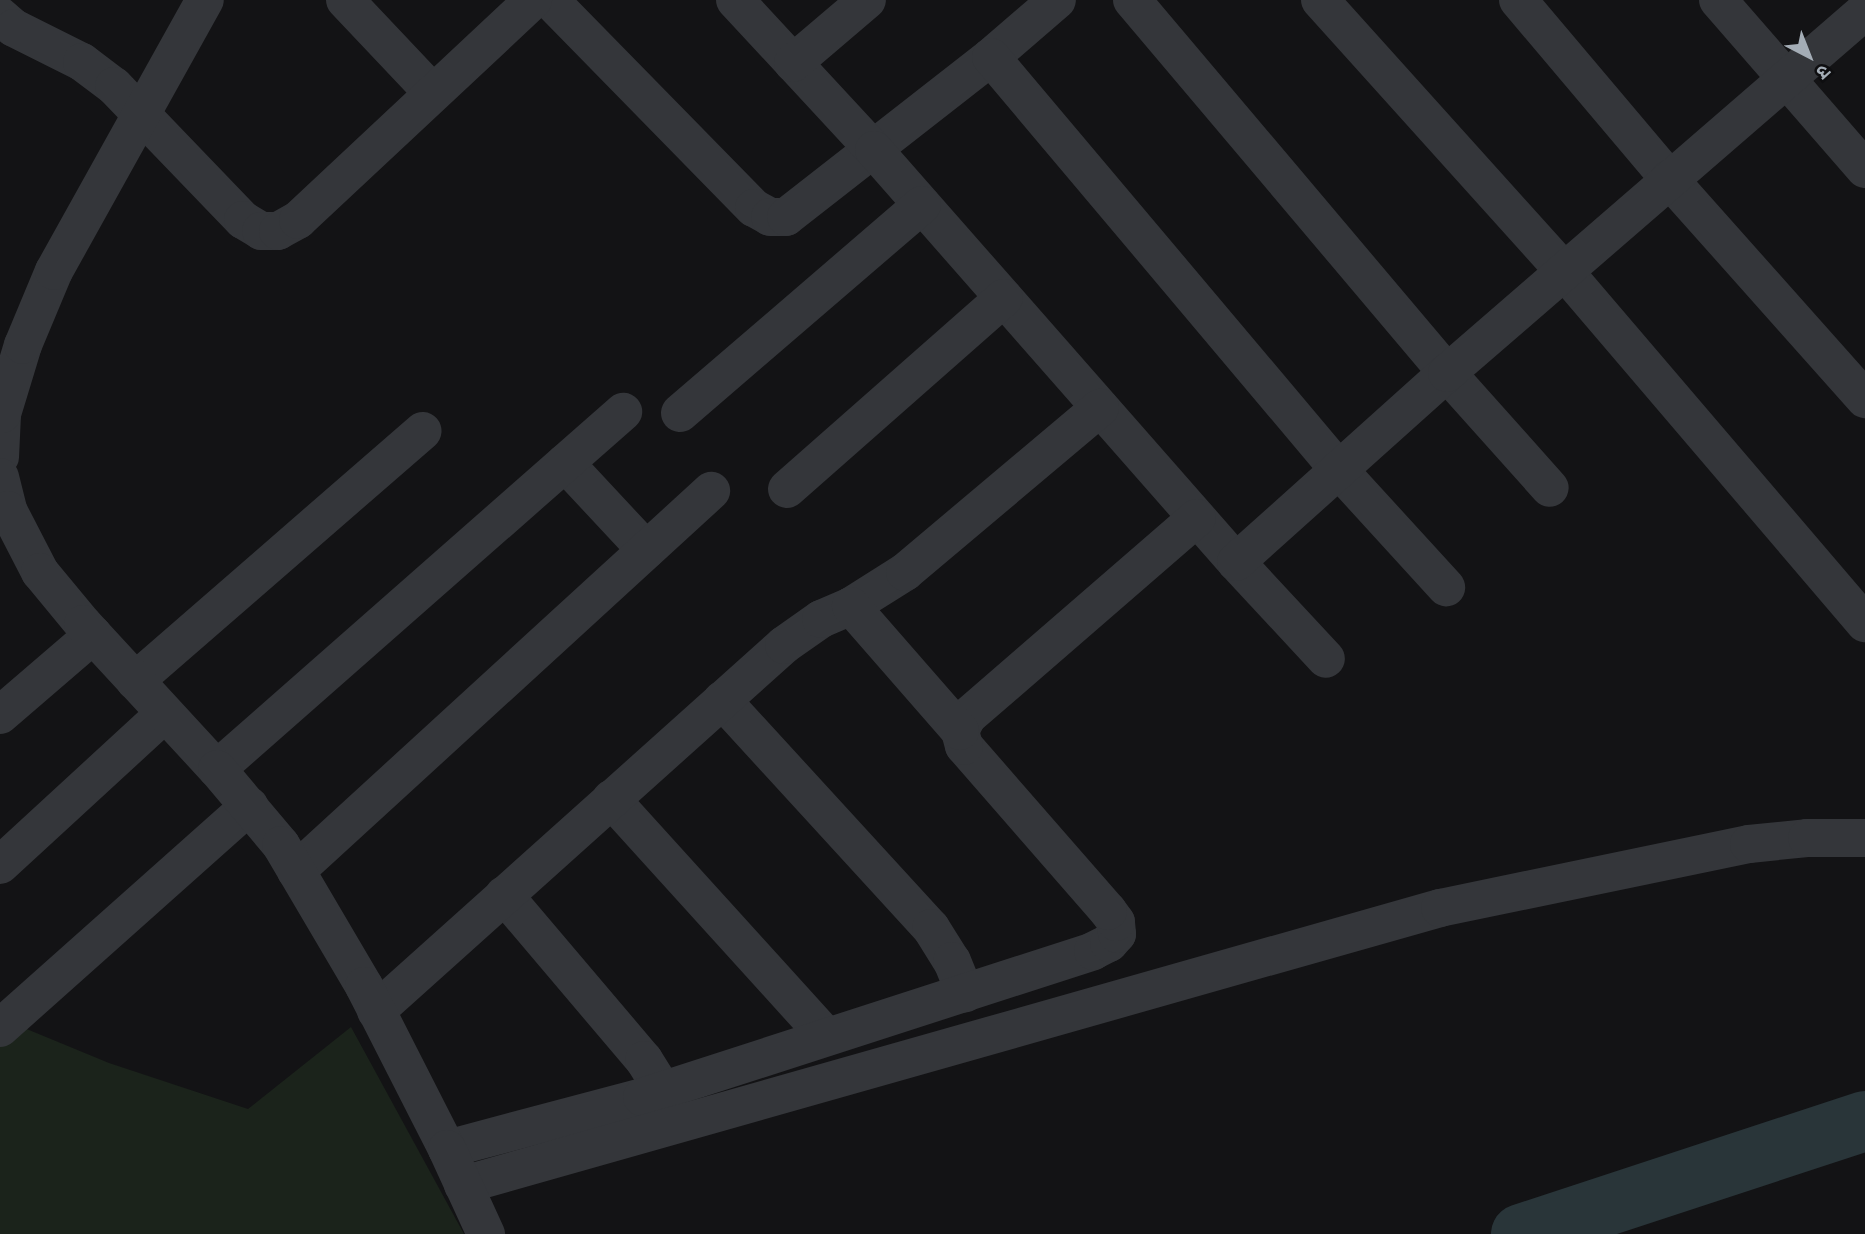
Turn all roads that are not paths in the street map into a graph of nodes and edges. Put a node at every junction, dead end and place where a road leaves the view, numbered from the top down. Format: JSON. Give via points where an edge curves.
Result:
{"nodes":[{"id":1,"x":205,"y":0,"type":"edge"},
{"id":2,"x":345,"y":0,"type":"edge"},
{"id":3,"x":533,"y":0,"type":"edge"},
{"id":4,"x":550,"y":0,"type":"edge"},
{"id":5,"x":735,"y":0,"type":"edge"},
{"id":6,"x":867,"y":0,"type":"edge"},
{"id":7,"x":1057,"y":0,"type":"edge"},
{"id":8,"x":1132,"y":0,"type":"edge"},
{"id":9,"x":1320,"y":0,"type":"edge"},
{"id":10,"x":1518,"y":0,"type":"edge"},
{"id":11,"x":1718,"y":0,"type":"edge"},
{"id":12,"x":1865,"y":11,"type":"edge"},
{"id":13,"x":0,"y":16,"type":"edge"},
{"id":14,"x":991,"y":57,"type":"junction"},
{"id":15,"x":793,"y":63,"type":"junction"},
{"id":16,"x":1788,"y":80,"type":"junction"},
{"id":17,"x":433,"y":93,"type":"junction"},
{"id":18,"x":140,"y":114,"type":"junction"},
{"id":19,"x":874,"y":150,"type":"junction"},
{"id":20,"x":1865,"y":169,"type":"edge"},
{"id":21,"x":1669,"y":179,"type":"junction"},
{"id":22,"x":922,"y":205,"type":"junction"},
{"id":23,"x":1565,"y":272,"type":"junction"},
{"id":24,"x":1004,"y":298,"type":"junction"},
{"id":25,"x":1447,"y":373,"type":"junction"},
{"id":26,"x":1865,"y":399,"type":"edge"},
{"id":27,"x":1100,"y":408,"type":"junction"},
{"id":28,"x":623,"y":412,"type":"dead end"},
{"id":29,"x":680,"y":413,"type":"dead end"},
{"id":30,"x":423,"y":432,"type":"dead end"},
{"id":31,"x":0,"y":457,"type":"edge"},
{"id":32,"x":565,"y":463,"type":"junction"},
{"id":33,"x":1339,"y":470,"type":"junction"},
{"id":34,"x":1550,"y":488,"type":"dead end"},
{"id":35,"x":787,"y":489,"type":"dead end"},
{"id":36,"x":710,"y":491,"type":"dead end"},
{"id":37,"x":3,"y":498,"type":"edge"},
{"id":38,"x":1197,"y":518,"type":"junction"},
{"id":39,"x":646,"y":550,"type":"junction"},
{"id":40,"x":1236,"y":562,"type":"junction"},
{"id":41,"x":1446,"y":587,"type":"dead end"},
{"id":42,"x":851,"y":606,"type":"junction"},
{"id":43,"x":1865,"y":624,"type":"edge"},
{"id":44,"x":93,"y":635,"type":"junction"},
{"id":45,"x":1326,"y":659,"type":"dead end"},
{"id":46,"x":135,"y":681,"type":"junction"},
{"id":47,"x":722,"y":700,"type":"junction"},
{"id":48,"x":164,"y":714,"type":"junction"},
{"id":49,"x":0,"y":715,"type":"edge"},
{"id":50,"x":960,"y":731,"type":"junction"},
{"id":51,"x":216,"y":769,"type":"junction"},
{"id":52,"x":611,"y":799,"type":"junction"},
{"id":53,"x":249,"y":806,"type":"junction"},
{"id":54,"x":1865,"y":838,"type":"edge"},
{"id":55,"x":0,"y":865,"type":"edge"},
{"id":56,"x":296,"y":871,"type":"junction"},
{"id":57,"x":504,"y":895,"type":"junction"},
{"id":58,"x":965,"y":993,"type":"junction"},
{"id":59,"x":376,"y":1012,"type":"junction"},
{"id":60,"x":0,"y":1028,"type":"edge"},
{"id":61,"x":827,"y":1037,"type":"junction"},
{"id":62,"x":663,"y":1090,"type":"junction"},
{"id":63,"x":447,"y":1149,"type":"junction"},
{"id":64,"x":463,"y":1185,"type":"junction"},
{"id":65,"x":486,"y":1234,"type":"edge"}],
"edges":[{"from":1,"to":18,"type":"street"},
{"from":2,"to":17,"type":"street"},
{"from":3,"to":17,"type":"street"},
{"from":4,"to":19,"type":"street","via":[[754,208],[770,217],[786,217]]},
{"from":5,"to":15,"type":"street"},
{"from":6,"to":15,"type":"street"},
{"from":7,"to":14,"type":"street"},
{"from":8,"to":25,"type":"street"},
{"from":9,"to":23,"type":"street"},
{"from":10,"to":21,"type":"street"},
{"from":11,"to":16,"type":"street"},
{"from":12,"to":16,"type":"street"},
{"from":13,"to":18,"type":"street","via":[[14,28],[82,62]]},
{"from":14,"to":19,"type":"street"},
{"from":14,"to":33,"type":"street"},
{"from":15,"to":19,"type":"street"},
{"from":16,"to":20,"type":"street"},
{"from":16,"to":21,"type":"street"},
{"from":17,"to":18,"type":"street","via":[[298,220],[278,231],[261,231],[243,220]]},
{"from":18,"to":31,"type":"street","via":[[54,271],[23,345],[2,414]]},
{"from":19,"to":22,"type":"street"},
{"from":21,"to":23,"type":"street"},
{"from":21,"to":26,"type":"street"},
{"from":22,"to":24,"type":"street"},
{"from":22,"to":29,"type":"street"},
{"from":23,"to":25,"type":"street"},
{"from":23,"to":43,"type":"street"},
{"from":24,"to":27,"type":"street"},
{"from":24,"to":35,"type":"street"},
{"from":25,"to":33,"type":"street"},
{"from":25,"to":34,"type":"street"},
{"from":27,"to":38,"type":"street"},
{"from":27,"to":42,"type":"street","via":[[905,572]]},
{"from":28,"to":32,"type":"street"},
{"from":30,"to":46,"type":"street"},
{"from":32,"to":39,"type":"street"},
{"from":32,"to":51,"type":"street"},
{"from":33,"to":40,"type":"street"},
{"from":33,"to":41,"type":"street"},
{"from":36,"to":39,"type":"street"},
{"from":37,"to":44,"type":"street","via":[[40,572]]},
{"from":38,"to":40,"type":"street"},
{"from":38,"to":50,"type":"street","via":[[967,717]]},
{"from":39,"to":56,"type":"street"},
{"from":40,"to":45,"type":"street"},
{"from":42,"to":47,"type":"street","via":[[821,619],[783,645]]},
{"from":42,"to":50,"type":"street"},
{"from":44,"to":46,"type":"street"},
{"from":44,"to":49,"type":"street"},
{"from":46,"to":48,"type":"street"},
{"from":47,"to":52,"type":"street"},
{"from":47,"to":58,"type":"street","via":[[931,928]]},
{"from":48,"to":51,"type":"street"},
{"from":48,"to":55,"type":"street"},
{"from":50,"to":58,"type":"street","via":[[964,746],[1116,922],[1117,934],[1093,951]]},
{"from":51,"to":53,"type":"street"},
{"from":52,"to":57,"type":"street"},
{"from":52,"to":61,"type":"street"},
{"from":53,"to":56,"type":"street"},
{"from":53,"to":60,"type":"street"},
{"from":54,"to":64,"type":"street","via":[[1749,844],[1440,908]]},
{"from":56,"to":59,"type":"street"},
{"from":57,"to":59,"type":"street"},
{"from":57,"to":62,"type":"street","via":[[644,1060]]},
{"from":58,"to":61,"type":"street"},
{"from":59,"to":63,"type":"street"},
{"from":61,"to":62,"type":"street"},
{"from":62,"to":63,"type":"street"},
{"from":63,"to":64,"type":"street"},
{"from":64,"to":65,"type":"street"}]}
